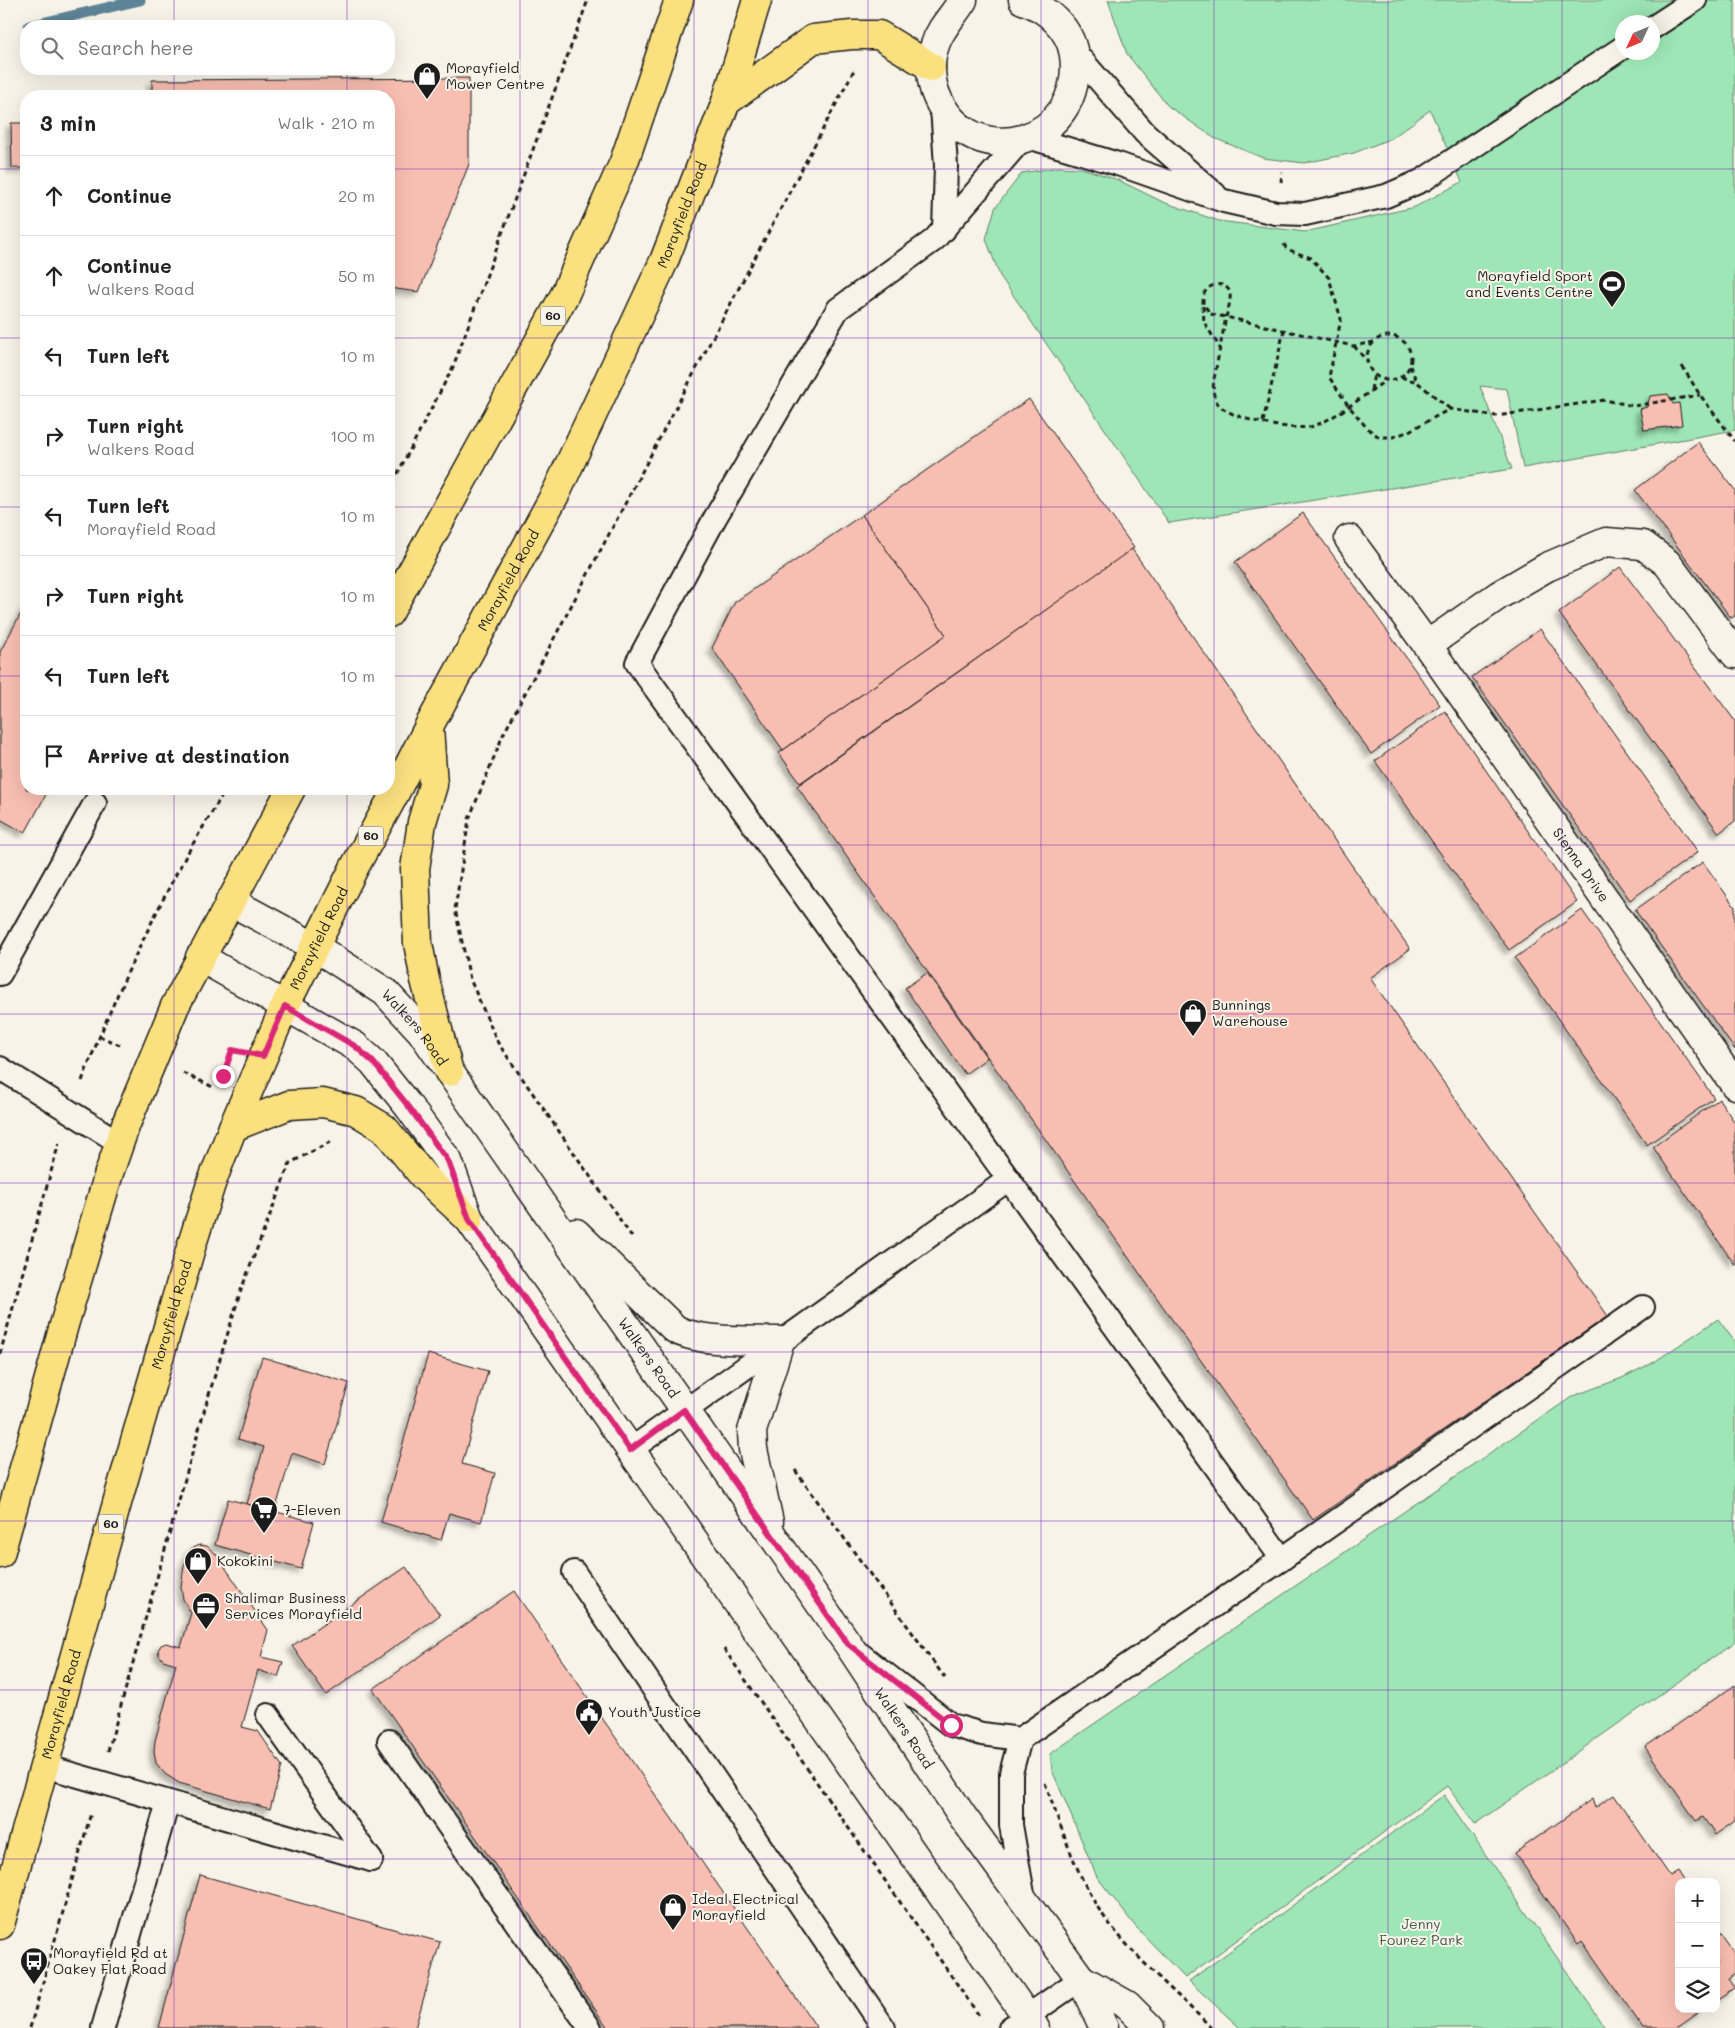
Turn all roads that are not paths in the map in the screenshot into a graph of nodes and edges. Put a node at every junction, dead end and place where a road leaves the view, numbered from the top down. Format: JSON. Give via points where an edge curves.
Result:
{"nodes":[{"id":1,"x":679,"y":0,"type":"edge"},
{"id":2,"x":757,"y":0,"type":"edge"},
{"id":3,"x":983,"y":0,"type":"edge"},
{"id":4,"x":1022,"y":0,"type":"edge"},
{"id":5,"x":1067,"y":0,"type":"edge"},
{"id":6,"x":1695,"y":0,"type":"edge"},
{"id":7,"x":958,"y":8,"type":"edge"},
{"id":8,"x":1660,"y":23,"type":"edge"},
{"id":9,"x":1070,"y":43,"type":"junction"},
{"id":10,"x":1615,"y":53,"type":"edge"},
{"id":11,"x":931,"y":67,"type":"junction"},
{"id":12,"x":726,"y":102,"type":"junction"},
{"id":13,"x":942,"y":107,"type":"junction"},
{"id":14,"x":1025,"y":138,"type":"junction"},
{"id":15,"x":1224,"y":201,"type":"junction"},
{"id":16,"x":944,"y":230,"type":"junction"},
{"id":17,"x":1349,"y":539,"type":"dead end"},
{"id":18,"x":395,"y":602,"type":"edge"},
{"id":19,"x":1427,"y":645,"type":"junction"},
{"id":20,"x":1735,"y":654,"type":"edge"},
{"id":21,"x":429,"y":726,"type":"junction"},
{"id":22,"x":395,"y":793,"type":"edge"},
{"id":23,"x":289,"y":795,"type":"edge"},
{"id":24,"x":394,"y":795,"type":"edge"},
{"id":25,"x":95,"y":803,"type":"dead end"},
{"id":26,"x":230,"y":901,"type":"junction"},
{"id":27,"x":315,"y":947,"type":"junction"},
{"id":28,"x":200,"y":957,"type":"junction"},
{"id":29,"x":0,"y":974,"type":"edge"},
{"id":30,"x":285,"y":1006,"type":"junction"},
{"id":31,"x":0,"y":1068,"type":"edge"},
{"id":32,"x":450,"y":1072,"type":"junction"},
{"id":33,"x":1735,"y":1085,"type":"edge"},
{"id":34,"x":233,"y":1127,"type":"junction"},
{"id":35,"x":120,"y":1143,"type":"junction"},
{"id":36,"x":1009,"y":1179,"type":"junction"},
{"id":37,"x":535,"y":1194,"type":"junction"},
{"id":38,"x":469,"y":1219,"type":"junction"},
{"id":39,"x":1643,"y":1307,"type":"dead end"},
{"id":40,"x":780,"y":1341,"type":"junction"},
{"id":41,"x":684,"y":1410,"type":"junction"},
{"id":42,"x":630,"y":1450,"type":"junction"},
{"id":43,"x":772,"y":1535,"type":"junction"},
{"id":44,"x":0,"y":1554,"type":"edge"},
{"id":45,"x":1282,"y":1559,"type":"junction"},
{"id":46,"x":574,"y":1572,"type":"dead end"},
{"id":47,"x":848,"y":1644,"type":"junction"},
{"id":48,"x":268,"y":1715,"type":"dead end"},
{"id":49,"x":1020,"y":1739,"type":"junction"},
{"id":50,"x":390,"y":1741,"type":"dead end"},
{"id":51,"x":44,"y":1766,"type":"junction"},
{"id":52,"x":168,"y":1802,"type":"junction"},
{"id":53,"x":1024,"y":1902,"type":"junction"},
{"id":54,"x":0,"y":1925,"type":"edge"},
{"id":55,"x":1081,"y":1979,"type":"junction"},
{"id":56,"x":1024,"y":2024,"type":"edge"},
{"id":57,"x":103,"y":2028,"type":"edge"},
{"id":58,"x":590,"y":2028,"type":"edge"},
{"id":59,"x":884,"y":2028,"type":"edge"},
{"id":60,"x":1104,"y":2028,"type":"edge"},
{"id":61,"x":1150,"y":2028,"type":"edge"}],
"edges":[{"from":1,"to":18,"type":"main road","number":"60","via":[[624,162],[564,296]]},
{"from":2,"to":12,"type":"main road","name":"Morayfield Road","number":"60"},
{"from":3,"to":7,"type":"main road"},
{"from":4,"to":9,"type":"main road","via":[[1036,4],[1054,17]]},
{"from":5,"to":9,"type":"main road"},
{"from":6,"to":8,"type":"lane"},
{"from":7,"to":11,"type":"main road","via":[[937,39]]},
{"from":9,"to":14,"type":"main road","via":[[1076,71],[1064,109],[1050,125]]},
{"from":9,"to":15,"type":"lane","via":[[1145,133]]},
{"from":10,"to":15,"type":"lane","via":[[1423,180],[1386,196],[1306,214],[1276,213]]},
{"from":11,"to":12,"type":"main road","via":[[879,35],[812,39]]},
{"from":11,"to":13,"type":"main road","via":[[933,88]]},
{"from":12,"to":21,"type":"main road","name":"Morayfield Road","number":"60","via":[[664,261],[557,491]]},
{"from":13,"to":14,"type":"main road","via":[[953,122],[968,133],[1004,142]]},
{"from":13,"to":16,"type":"lane","via":[[946,166]]},
{"from":14,"to":15,"type":"lane","via":[[1118,164]]},
{"from":14,"to":16,"type":"lane"},
{"from":16,"to":36,"type":"lane","via":[[838,309],[715,518],[637,663]]},
{"from":17,"to":19,"type":"main road","name":"Sienna Drive"},
{"from":19,"to":20,"type":"main road","via":[[1499,594],[1547,567],[1606,542],[1644,545],[1667,563]]},
{"from":19,"to":33,"type":"main road","name":"Sienna Drive"},
{"from":21,"to":22,"type":"main road","name":"Morayfield Road","number":"60"},
{"from":21,"to":32,"type":"main road","via":[[432,785],[415,869],[418,943]]},
{"from":23,"to":26,"type":"main road"},
{"from":24,"to":27,"type":"main road","name":"Morayfield Road","number":"60"},
{"from":25,"to":29,"type":"lane"},
{"from":26,"to":27,"type":"main road","name":"Walkers Road"},
{"from":26,"to":28,"type":"main road"},
{"from":27,"to":30,"type":"main road","name":"Morayfield Road","number":"60"},
{"from":27,"to":32,"type":"main road","name":"Walkers Road","via":[[385,992],[421,1031]]},
{"from":28,"to":30,"type":"main road"},
{"from":28,"to":35,"type":"main road","via":[[174,1006]]},
{"from":30,"to":34,"type":"main road","name":"Morayfield Road","number":"60"},
{"from":30,"to":38,"type":"main road","via":[[355,1046],[373,1062],[448,1161]]},
{"from":31,"to":35,"type":"lane"},
{"from":32,"to":37,"type":"main road","name":"Walkers Road"},
{"from":34,"to":38,"type":"main road","via":[[289,1105],[324,1104],[356,1111],[384,1128],[425,1178]]},
{"from":34,"to":51,"type":"main road","name":"Morayfield Road","number":"60","via":[[189,1254]]},
{"from":35,"to":44,"type":"main road"},
{"from":36,"to":40,"type":"lane"},
{"from":36,"to":45,"type":"lane"},
{"from":37,"to":40,"type":"main road","via":[[675,1329],[684,1334],[706,1337]]},
{"from":37,"to":41,"type":"main road","name":"Walkers Road"},
{"from":38,"to":42,"type":"main road"},
{"from":39,"to":45,"type":"lane"},
{"from":40,"to":41,"type":"lane"},
{"from":40,"to":43,"type":"main road","via":[[752,1431]]},
{"from":41,"to":42,"type":"lane"},
{"from":41,"to":43,"type":"main road","name":"Walkers Road"},
{"from":42,"to":56,"type":"main road"},
{"from":43,"to":47,"type":"main road","name":"Walkers Road"},
{"from":45,"to":49,"type":"lane"},
{"from":46,"to":59,"type":"lane"},
{"from":47,"to":49,"type":"lane","via":[[951,1725],[982,1734]]},
{"from":47,"to":53,"type":"main road","name":"Walkers Road","via":[[938,1781]]},
{"from":48,"to":52,"type":"lane","via":[[371,1860]]},
{"from":49,"to":53,"type":"lane","via":[[1011,1773],[1011,1825]]},
{"from":50,"to":58,"type":"lane"},
{"from":51,"to":52,"type":"lane"},
{"from":51,"to":54,"type":"main road","name":"Morayfield Road","number":"60"},
{"from":52,"to":57,"type":"lane"},
{"from":53,"to":55,"type":"main road","name":"Walkers Road"},
{"from":55,"to":56,"type":"lane"},
{"from":55,"to":60,"type":"main road","name":"Walkers Road"},
{"from":55,"to":61,"type":"main road","via":[[1127,2005]]}]}
